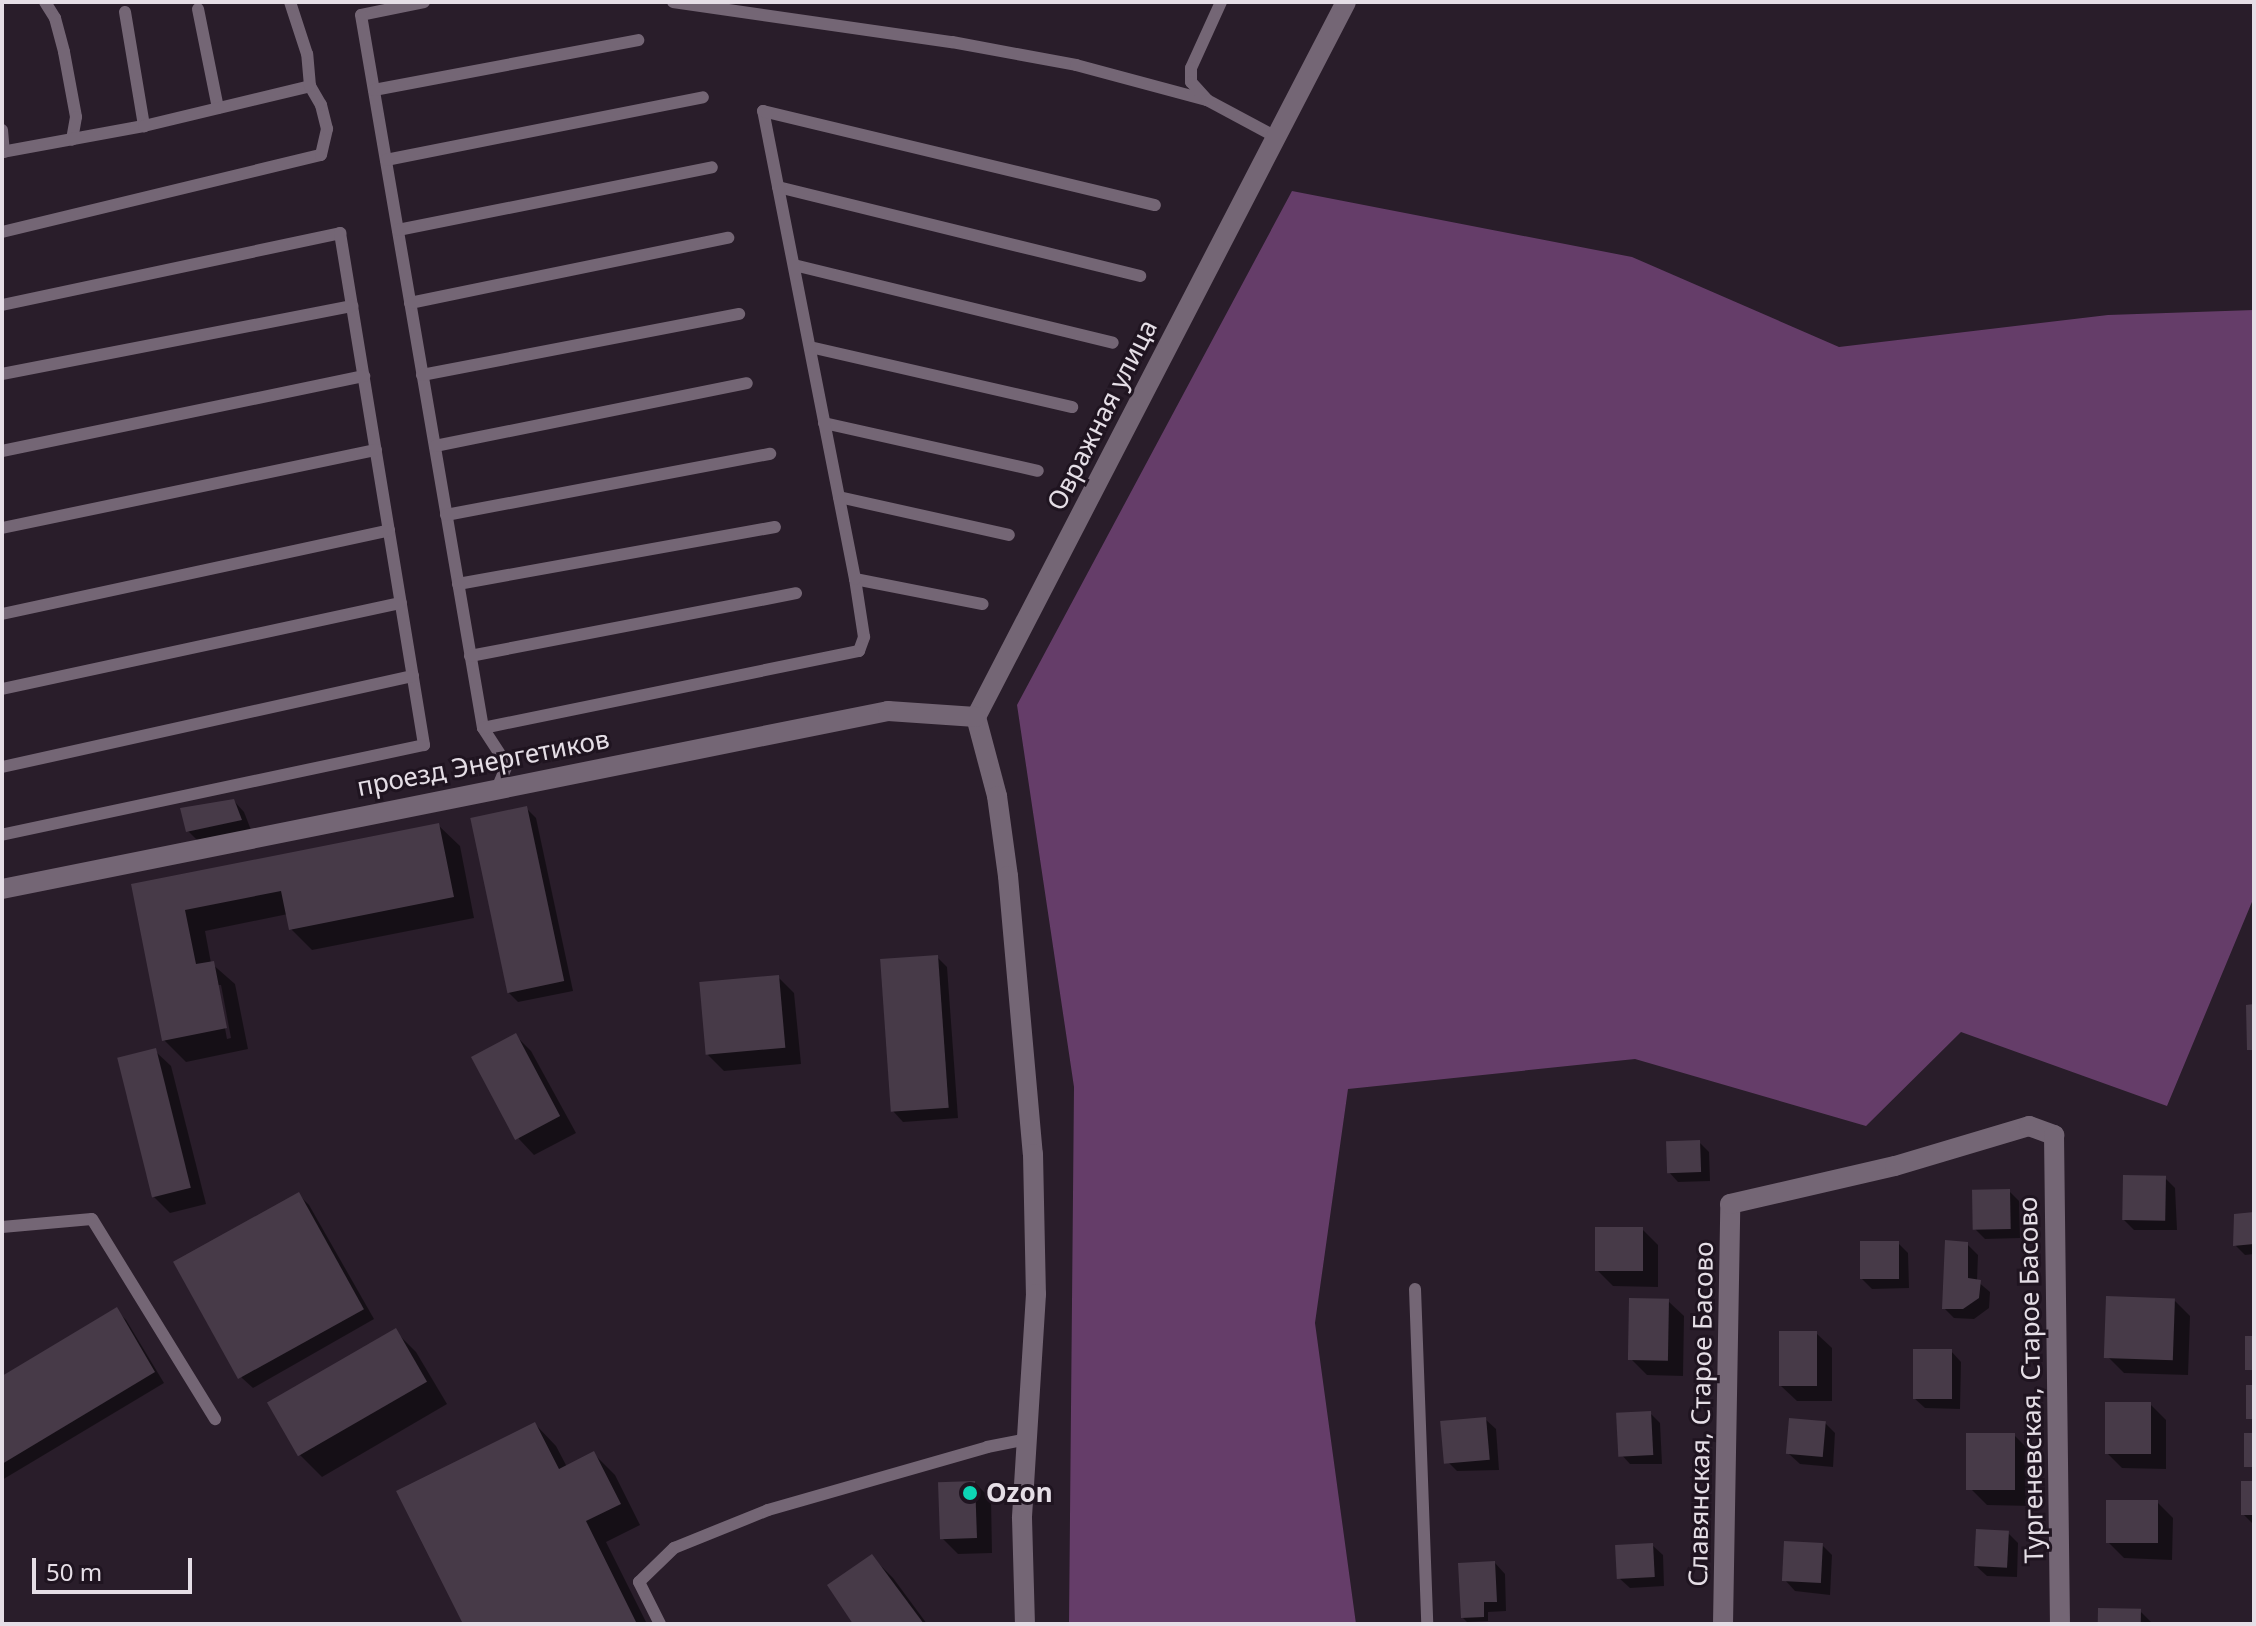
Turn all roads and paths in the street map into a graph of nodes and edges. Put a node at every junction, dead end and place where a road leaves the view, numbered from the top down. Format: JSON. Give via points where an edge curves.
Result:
{"nodes":[{"id":1,"x":45,"y":2,"type":"edge"},
{"id":2,"x":290,"y":2,"type":"edge"},
{"id":3,"x":424,"y":2,"type":"edge"},
{"id":4,"x":673,"y":2,"type":"edge"},
{"id":5,"x":1221,"y":2,"type":"edge"},
{"id":6,"x":1346,"y":2,"type":"edge"},
{"id":7,"x":198,"y":9,"type":"dead end"},
{"id":8,"x":125,"y":12,"type":"dead end"},
{"id":9,"x":638,"y":40,"type":"dead end"},
{"id":10,"x":310,"y":86,"type":"junction"},
{"id":11,"x":374,"y":90,"type":"junction"},
{"id":12,"x":703,"y":97,"type":"dead end"},
{"id":13,"x":1207,"y":100,"type":"junction"},
{"id":14,"x":218,"y":108,"type":"junction"},
{"id":15,"x":144,"y":126,"type":"junction"},
{"id":16,"x":2,"y":130,"type":"edge"},
{"id":17,"x":1274,"y":136,"type":"junction"},
{"id":18,"x":72,"y":140,"type":"junction"},
{"id":19,"x":3,"y":152,"type":"edge"},
{"id":20,"x":386,"y":160,"type":"junction"},
{"id":21,"x":712,"y":167,"type":"dead end"},
{"id":22,"x":778,"y":187,"type":"junction"},
{"id":23,"x":1155,"y":205,"type":"dead end"},
{"id":24,"x":398,"y":230,"type":"junction"},
{"id":25,"x":2,"y":232,"type":"edge"},
{"id":26,"x":728,"y":238,"type":"dead end"},
{"id":27,"x":794,"y":265,"type":"junction"},
{"id":28,"x":1140,"y":276,"type":"dead end"},
{"id":29,"x":410,"y":303,"type":"junction"},
{"id":30,"x":2,"y":305,"type":"edge"},
{"id":31,"x":352,"y":306,"type":"junction"},
{"id":32,"x":739,"y":314,"type":"dead end"},
{"id":33,"x":1113,"y":343,"type":"dead end"},
{"id":34,"x":810,"y":347,"type":"junction"},
{"id":35,"x":2,"y":374,"type":"edge"},
{"id":36,"x":422,"y":375,"type":"junction"},
{"id":37,"x":364,"y":376,"type":"junction"},
{"id":38,"x":747,"y":383,"type":"dead end"},
{"id":39,"x":1072,"y":407,"type":"dead end"},
{"id":40,"x":824,"y":423,"type":"junction"},
{"id":41,"x":435,"y":446,"type":"junction"},
{"id":42,"x":376,"y":450,"type":"junction"},
{"id":43,"x":2,"y":451,"type":"edge"},
{"id":44,"x":770,"y":454,"type":"dead end"},
{"id":45,"x":1038,"y":471,"type":"dead end"},
{"id":46,"x":839,"y":497,"type":"junction"},
{"id":47,"x":446,"y":515,"type":"junction"},
{"id":48,"x":775,"y":527,"type":"dead end"},
{"id":49,"x":2,"y":528,"type":"edge"},
{"id":50,"x":389,"y":530,"type":"junction"},
{"id":51,"x":1009,"y":535,"type":"dead end"},
{"id":52,"x":855,"y":579,"type":"junction"},
{"id":53,"x":458,"y":584,"type":"junction"},
{"id":54,"x":796,"y":593,"type":"dead end"},
{"id":55,"x":401,"y":603,"type":"junction"},
{"id":56,"x":983,"y":604,"type":"dead end"},
{"id":57,"x":2,"y":614,"type":"edge"},
{"id":58,"x":470,"y":656,"type":"junction"},
{"id":59,"x":413,"y":676,"type":"junction"},
{"id":60,"x":2,"y":689,"type":"edge"},
{"id":61,"x":976,"y":717,"type":"junction"},
{"id":62,"x":483,"y":728,"type":"junction"},
{"id":63,"x":2,"y":767,"type":"edge"},
{"id":64,"x":498,"y":786,"type":"junction"},
{"id":65,"x":2,"y":835,"type":"edge"},
{"id":66,"x":2,"y":889,"type":"edge"},
{"id":67,"x":1730,"y":1204,"type":"joint"},
{"id":68,"x":2,"y":1227,"type":"edge"},
{"id":69,"x":1415,"y":1289,"type":"dead end"},
{"id":70,"x":215,"y":1419,"type":"dead end"},
{"id":71,"x":1027,"y":1439,"type":"junction"},
{"id":72,"x":660,"y":1624,"type":"edge"},
{"id":73,"x":1025,"y":1624,"type":"edge"},
{"id":74,"x":1427,"y":1624,"type":"edge"},
{"id":75,"x":1723,"y":1624,"type":"edge"},
{"id":76,"x":2060,"y":1624,"type":"edge"}],
"edges":[{"from":1,"to":18,"type":"lane","via":[[64,52],[76,117]]},
{"from":2,"to":10,"type":"lane","via":[[307,54]]},
{"from":3,"to":11,"type":"lane","via":[[361,15]]},
{"from":4,"to":13,"type":"lane","via":[[952,42],[1076,65]]},
{"from":5,"to":13,"type":"lane","via":[[1191,68],[1191,82]]},
{"from":6,"to":17,"type":"street","name":"Овражная улица"},
{"from":7,"to":14,"type":"lane"},
{"from":8,"to":15,"type":"lane"},
{"from":9,"to":11,"type":"lane"},
{"from":10,"to":14,"type":"lane"},
{"from":10,"to":25,"type":"lane","via":[[327,129],[321,155]]},
{"from":11,"to":20,"type":"lane"},
{"from":12,"to":20,"type":"lane"},
{"from":13,"to":17,"type":"lane"},
{"from":14,"to":15,"type":"lane"},
{"from":15,"to":18,"type":"lane"},
{"from":16,"to":19,"type":"lane"},
{"from":17,"to":61,"type":"street","name":"Овражная улица"},
{"from":18,"to":19,"type":"lane"},
{"from":20,"to":24,"type":"lane"},
{"from":21,"to":24,"type":"lane"},
{"from":22,"to":23,"type":"lane","via":[[763,111]]},
{"from":22,"to":27,"type":"lane"},
{"from":22,"to":28,"type":"lane"},
{"from":24,"to":29,"type":"lane"},
{"from":26,"to":29,"type":"lane"},
{"from":27,"to":33,"type":"lane"},
{"from":27,"to":34,"type":"lane"},
{"from":29,"to":36,"type":"lane"},
{"from":30,"to":31,"type":"lane","via":[[340,233]]},
{"from":31,"to":35,"type":"lane"},
{"from":31,"to":37,"type":"lane"},
{"from":32,"to":36,"type":"lane"},
{"from":34,"to":39,"type":"lane"},
{"from":34,"to":40,"type":"lane"},
{"from":36,"to":41,"type":"lane"},
{"from":37,"to":42,"type":"lane"},
{"from":37,"to":43,"type":"lane"},
{"from":38,"to":41,"type":"lane"},
{"from":40,"to":45,"type":"lane"},
{"from":40,"to":46,"type":"lane"},
{"from":41,"to":47,"type":"lane"},
{"from":42,"to":49,"type":"lane"},
{"from":42,"to":50,"type":"lane"},
{"from":44,"to":47,"type":"lane"},
{"from":46,"to":51,"type":"lane"},
{"from":46,"to":52,"type":"lane"},
{"from":47,"to":53,"type":"lane"},
{"from":48,"to":53,"type":"lane"},
{"from":50,"to":55,"type":"lane"},
{"from":50,"to":57,"type":"lane"},
{"from":52,"to":56,"type":"lane"},
{"from":52,"to":62,"type":"lane","via":[[864,637],[859,651]]},
{"from":53,"to":58,"type":"lane"},
{"from":54,"to":58,"type":"lane"},
{"from":55,"to":59,"type":"lane"},
{"from":55,"to":60,"type":"lane"},
{"from":58,"to":62,"type":"lane"},
{"from":59,"to":63,"type":"lane"},
{"from":59,"to":65,"type":"lane","via":[[424,745]]},
{"from":61,"to":64,"type":"street","name":"проезд Энергетиков","via":[[888,711]]},
{"from":61,"to":71,"type":"street","via":[[997,796],[1008,876],[1033,1154],[1036,1294]]},
{"from":62,"to":64,"type":"lane","via":[[507,765]]},
{"from":64,"to":66,"type":"street","name":"проезд Энергетиков"},
{"from":67,"to":75,"type":"street","name":"Славянская, Старое Басово"},
{"from":67,"to":76,"type":"street","name":"Тургеневская, Старое Басово","via":[[1895,1166],[2029,1126],[2054,1135]]},
{"from":68,"to":70,"type":"lane","via":[[92,1219]]},
{"from":69,"to":74,"type":"lane"},
{"from":71,"to":72,"type":"lane","via":[[768,1510],[674,1548],[639,1582]]},
{"from":71,"to":73,"type":"street","via":[[1022,1518]]}]}
